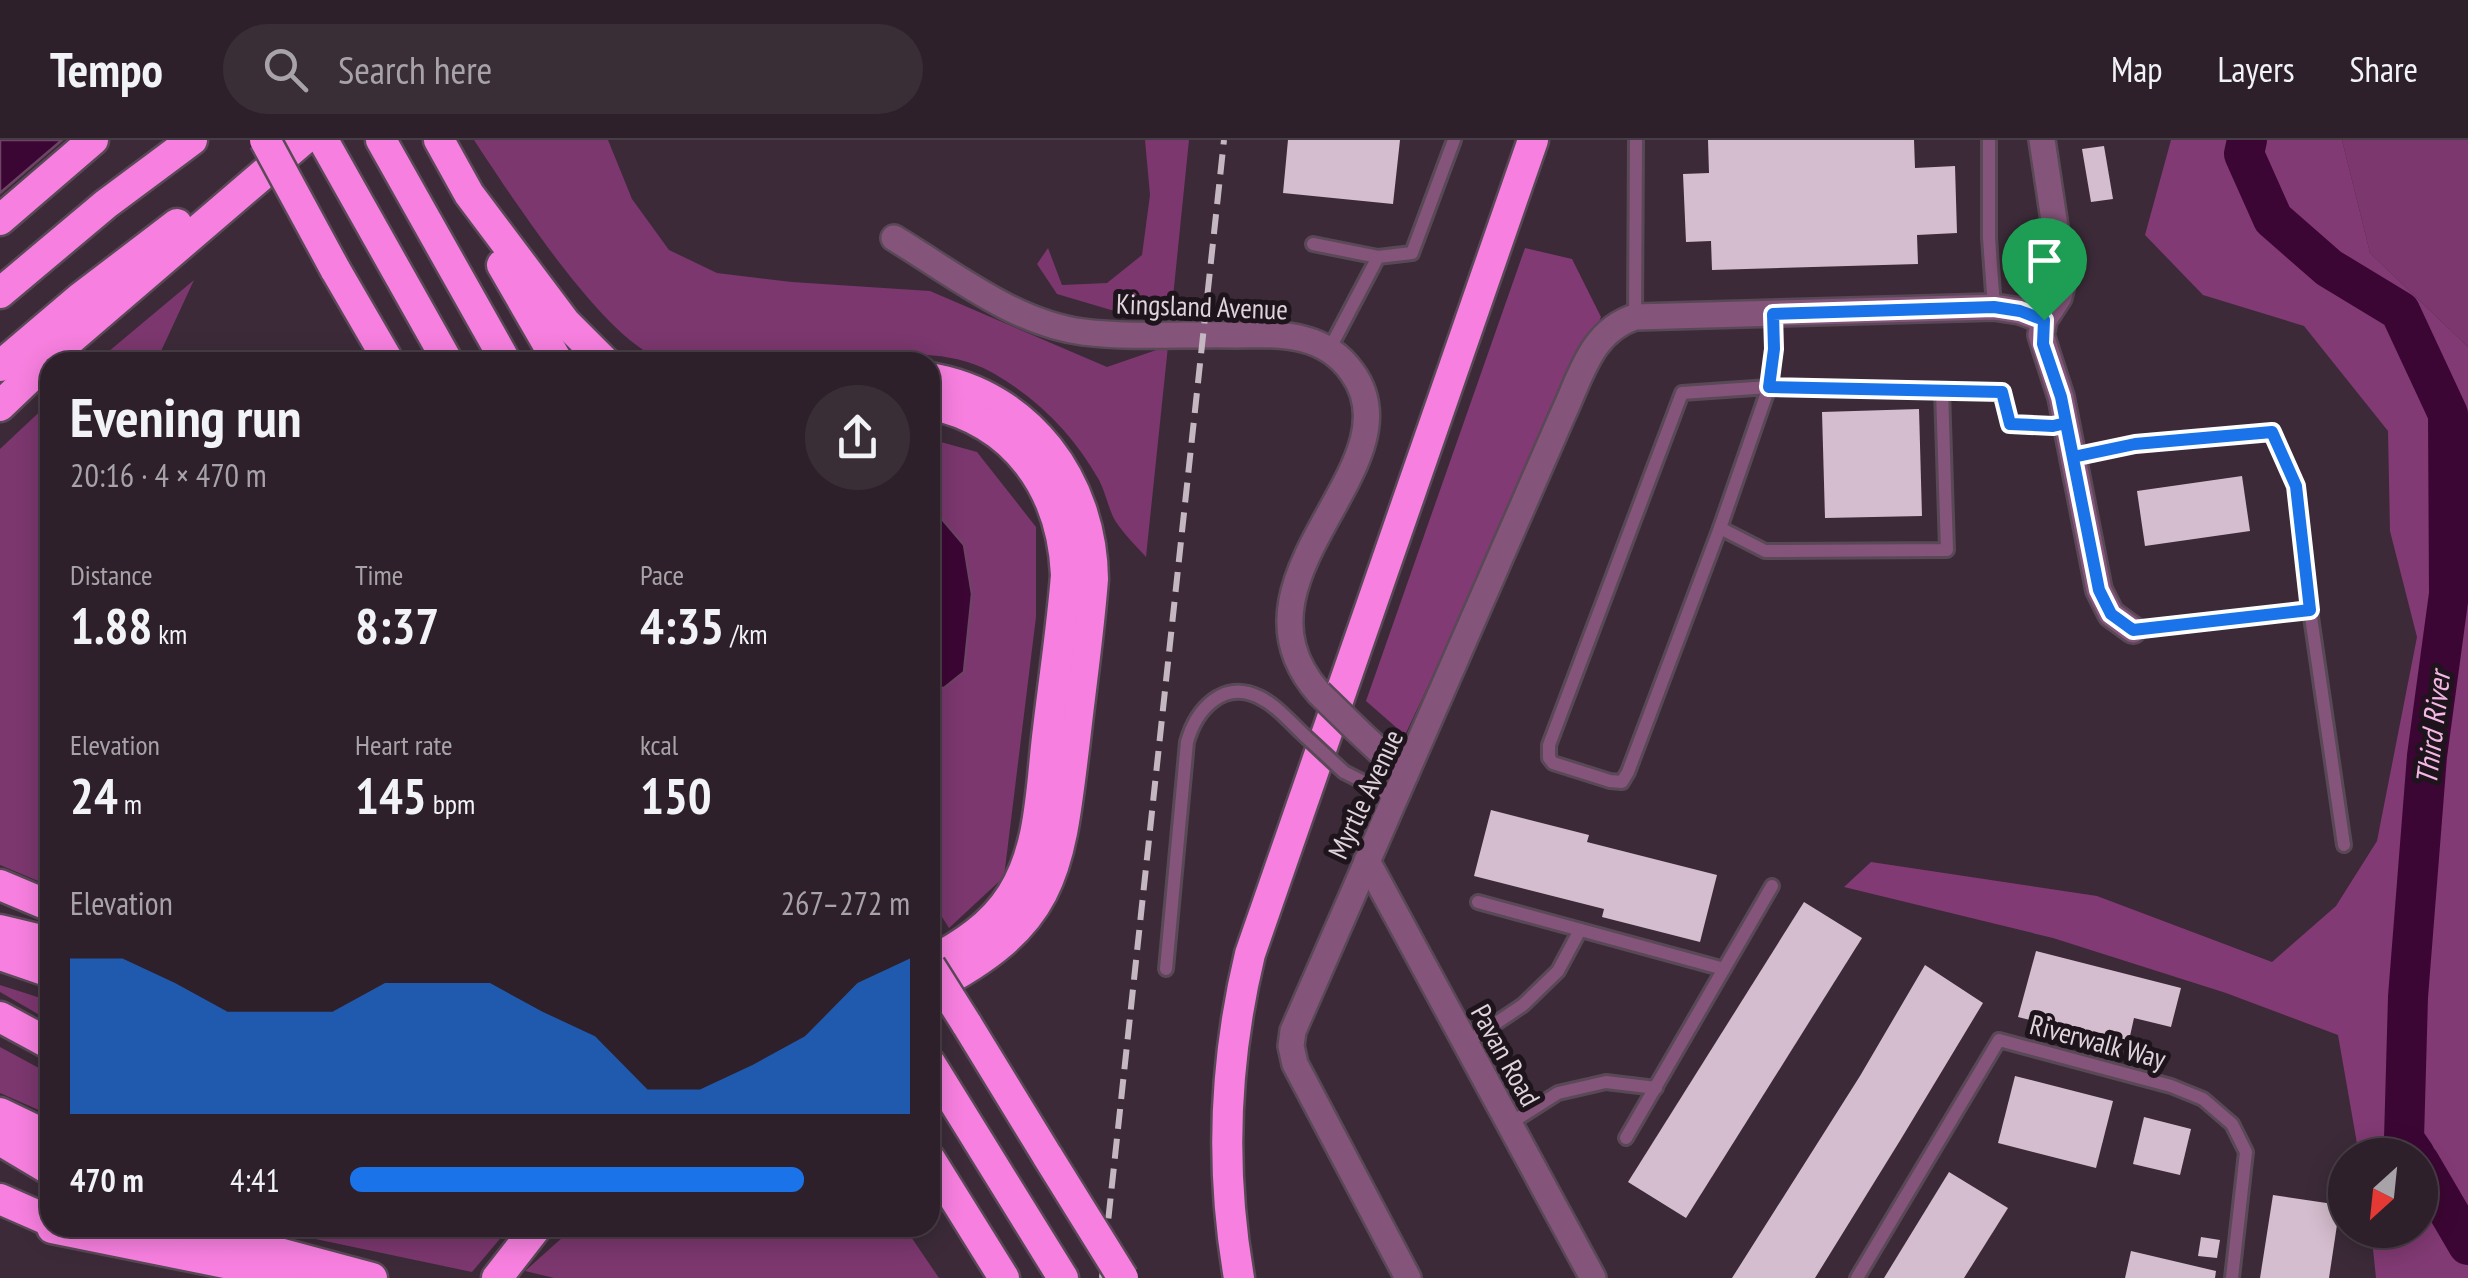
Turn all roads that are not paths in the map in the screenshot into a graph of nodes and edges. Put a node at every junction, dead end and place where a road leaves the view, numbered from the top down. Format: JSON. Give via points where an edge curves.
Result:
{"nodes":[{"id":1,"x":94,"y":140,"type":"edge"},
{"id":2,"x":192,"y":140,"type":"edge"},
{"id":3,"x":265,"y":140,"type":"edge"},
{"id":4,"x":301,"y":140,"type":"edge"},
{"id":5,"x":323,"y":140,"type":"edge"},
{"id":6,"x":381,"y":140,"type":"edge"},
{"id":7,"x":439,"y":140,"type":"edge"},
{"id":8,"x":1454,"y":140,"type":"edge"},
{"id":9,"x":1533,"y":140,"type":"edge"},
{"id":10,"x":1636,"y":140,"type":"edge"},
{"id":11,"x":1989,"y":140,"type":"edge"},
{"id":12,"x":2042,"y":140,"type":"edge"},
{"id":13,"x":469,"y":194,"type":"junction"},
{"id":14,"x":0,"y":220,"type":"edge"},
{"id":15,"x":894,"y":238,"type":"dead end"},
{"id":16,"x":1313,"y":244,"type":"dead end"},
{"id":17,"x":1378,"y":257,"type":"junction"},
{"id":18,"x":0,"y":293,"type":"edge"},
{"id":19,"x":1994,"y":307,"type":"junction"},
{"id":20,"x":1773,"y":314,"type":"junction"},
{"id":21,"x":1635,"y":317,"type":"junction"},
{"id":22,"x":2044,"y":320,"type":"junction"},
{"id":23,"x":1329,"y":350,"type":"junction"},
{"id":24,"x":57,"y":352,"type":"edge"},
{"id":25,"x":383,"y":352,"type":"edge"},
{"id":26,"x":442,"y":352,"type":"edge"},
{"id":27,"x":500,"y":352,"type":"edge"},
{"id":28,"x":552,"y":352,"type":"edge"},
{"id":29,"x":596,"y":352,"type":"edge"},
{"id":30,"x":0,"y":366,"type":"edge"},
{"id":31,"x":40,"y":368,"type":"edge"},
{"id":32,"x":940,"y":380,"type":"edge"},
{"id":33,"x":1769,"y":387,"type":"junction"},
{"id":34,"x":1942,"y":390,"type":"junction"},
{"id":35,"x":0,"y":406,"type":"edge"},
{"id":36,"x":940,"y":407,"type":"edge"},
{"id":37,"x":2066,"y":423,"type":"junction"},
{"id":38,"x":2073,"y":457,"type":"junction"},
{"id":39,"x":1720,"y":528,"type":"junction"},
{"id":40,"x":2310,"y":610,"type":"junction"},
{"id":41,"x":2133,"y":630,"type":"joint"},
{"id":42,"x":1400,"y":786,"type":"junction"},
{"id":43,"x":2344,"y":845,"type":"dead end"},
{"id":44,"x":1367,"y":861,"type":"junction"},
{"id":45,"x":0,"y":885,"type":"edge"},
{"id":46,"x":1772,"y":886,"type":"dead end"},
{"id":47,"x":40,"y":902,"type":"edge"},
{"id":48,"x":1478,"y":902,"type":"dead end"},
{"id":49,"x":0,"y":930,"type":"edge"},
{"id":50,"x":1580,"y":930,"type":"junction"},
{"id":51,"x":40,"y":940,"type":"edge"},
{"id":52,"x":0,"y":955,"type":"edge"},
{"id":53,"x":940,"y":958,"type":"edge"},
{"id":54,"x":40,"y":969,"type":"edge"},
{"id":55,"x":1166,"y":969,"type":"dead end"},
{"id":56,"x":1724,"y":969,"type":"junction"},
{"id":57,"x":940,"y":981,"type":"edge"},
{"id":58,"x":940,"y":983,"type":"edge"},
{"id":59,"x":0,"y":1016,"type":"edge"},
{"id":60,"x":40,"y":1038,"type":"edge"},
{"id":61,"x":1465,"y":1044,"type":"junction"},
{"id":62,"x":940,"y":1080,"type":"edge"},
{"id":63,"x":1656,"y":1088,"type":"junction"},
{"id":64,"x":0,"y":1113,"type":"edge"},
{"id":65,"x":1509,"y":1124,"type":"junction"},
{"id":66,"x":40,"y":1132,"type":"edge"},
{"id":67,"x":1626,"y":1138,"type":"dead end"},
{"id":68,"x":0,"y":1140,"type":"edge"},
{"id":69,"x":40,"y":1164,"type":"edge"},
{"id":70,"x":940,"y":1175,"type":"edge"},
{"id":71,"x":0,"y":1199,"type":"edge"},
{"id":72,"x":940,"y":1210,"type":"edge"},
{"id":73,"x":0,"y":1212,"type":"edge"},
{"id":74,"x":40,"y":1220,"type":"edge"},
{"id":75,"x":40,"y":1222,"type":"edge"},
{"id":76,"x":93,"y":1237,"type":"edge"},
{"id":77,"x":94,"y":1237,"type":"edge"},
{"id":78,"x":219,"y":1237,"type":"edge"},
{"id":79,"x":529,"y":1237,"type":"edge"},
{"id":80,"x":100,"y":1239,"type":"junction"},
{"id":81,"x":299,"y":1278,"type":"edge"},
{"id":82,"x":372,"y":1278,"type":"edge"},
{"id":83,"x":496,"y":1278,"type":"edge"},
{"id":84,"x":996,"y":1278,"type":"edge"},
{"id":85,"x":1004,"y":1278,"type":"edge"},
{"id":86,"x":1063,"y":1278,"type":"edge"},
{"id":87,"x":1123,"y":1278,"type":"edge"},
{"id":88,"x":1239,"y":1278,"type":"edge"},
{"id":89,"x":1408,"y":1278,"type":"edge"},
{"id":90,"x":1593,"y":1278,"type":"edge"},
{"id":91,"x":1857,"y":1278,"type":"edge"},
{"id":92,"x":2232,"y":1278,"type":"edge"}],
"edges":[{"from":1,"to":14,"type":"highway"},
{"from":2,"to":18,"type":"highway"},
{"from":3,"to":25,"type":"highway","bridge":true},
{"from":4,"to":24,"type":"highway"},
{"from":4,"to":30,"type":"highway","via":[[156,239]]},
{"from":5,"to":26,"type":"highway"},
{"from":6,"to":27,"type":"highway"},
{"from":7,"to":13,"type":"highway"},
{"from":8,"to":17,"type":"lane","via":[[1412,253]]},
{"from":9,"to":88,"type":"highway","via":[[1250,954],[1226,1120]]},
{"from":10,"to":21,"type":"lane"},
{"from":11,"to":19,"type":"lane"},
{"from":12,"to":22,"type":"street","via":[[2063,280]]},
{"from":13,"to":28,"type":"highway","via":[[482,230]]},
{"from":13,"to":29,"type":"highway"},
{"from":15,"to":23,"type":"street","name":"Kingsland Avenue","via":[[1001,303],[1062,328],[1288,336]]},
{"from":16,"to":17,"type":"lane"},
{"from":17,"to":23,"type":"lane"},
{"from":19,"to":20,"type":"street"},
{"from":19,"to":22,"type":"street"},
{"from":20,"to":21,"type":"street"},
{"from":20,"to":33,"type":"lane"},
{"from":21,"to":42,"type":"street","name":"Myrtle Avenue","via":[[1605,332],[1570,400]]},
{"from":22,"to":37,"type":"street","via":[[2043,344]]},
{"from":23,"to":42,"type":"street","bridge":true,"via":[[1357,378],[1366,421],[1350,471],[1289,600],[1287,630],[1301,671]]},
{"from":31,"to":35,"type":"highway"},
{"from":32,"to":58,"type":"highway","via":[[1001,405],[1049,447],[1080,500],[1093,578],[1064,833],[1048,883],[1021,926],[995,951]]},
{"from":33,"to":34,"type":"lane"},
{"from":33,"to":39,"type":"lane"},
{"from":33,"to":39,"type":"lane","via":[[1682,393],[1549,745],[1553,764],[1622,782]]},
{"from":34,"to":37,"type":"lane","via":[[2002,392],[2010,424]]},
{"from":34,"to":39,"type":"lane","via":[[1948,550],[1765,551]]},
{"from":36,"to":53,"type":"highway","via":[[986,426],[1028,463],[1055,510],[1066,575],[1024,872],[991,920]]},
{"from":37,"to":38,"type":"street"},
{"from":38,"to":40,"type":"lane","via":[[2135,444],[2272,432],[2296,486]]},
{"from":38,"to":41,"type":"street","via":[[2099,590],[2111,614]]},
{"from":40,"to":41,"type":"lane"},
{"from":40,"to":43,"type":"lane"},
{"from":42,"to":44,"type":"street","name":"Myrtle Avenue"},
{"from":42,"to":55,"type":"lane","bridge":true,"via":[[1344,772],[1256,695],[1240,691],[1212,700],[1192,723],[1188,742]]},
{"from":44,"to":61,"type":"street","name":"Pavan Road"},
{"from":44,"to":89,"type":"street","name":"Myrtle Avenue","via":[[1302,1004],[1291,1046]]},
{"from":45,"to":47,"type":"highway"},
{"from":46,"to":56,"type":"lane"},
{"from":48,"to":50,"type":"lane"},
{"from":49,"to":51,"type":"highway"},
{"from":50,"to":56,"type":"lane"},
{"from":50,"to":61,"type":"lane","via":[[1558,972],[1523,1006]]},
{"from":52,"to":54,"type":"highway"},
{"from":56,"to":63,"type":"lane"},
{"from":57,"to":87,"type":"highway","bridge":true},
{"from":59,"to":60,"type":"highway"},
{"from":61,"to":65,"type":"street","name":"Pavan Road"},
{"from":62,"to":86,"type":"highway"},
{"from":63,"to":65,"type":"lane","via":[[1606,1082],[1558,1093]]},
{"from":63,"to":67,"type":"lane"},
{"from":64,"to":66,"type":"highway"},
{"from":65,"to":90,"type":"street","name":"Pavan Road"},
{"from":68,"to":69,"type":"highway"},
{"from":70,"to":85,"type":"highway"},
{"from":71,"to":74,"type":"highway"},
{"from":72,"to":84,"type":"highway"},
{"from":73,"to":75,"type":"highway"},
{"from":76,"to":80,"type":"highway"},
{"from":77,"to":80,"type":"highway"},
{"from":78,"to":82,"type":"highway"},
{"from":79,"to":83,"type":"highway"},
{"from":80,"to":81,"type":"highway"},
{"from":91,"to":92,"type":"lane","name":"Riverwalk Way","via":[[1999,1040],[2171,1086],[2203,1099],[2232,1124],[2246,1152]]}]}
